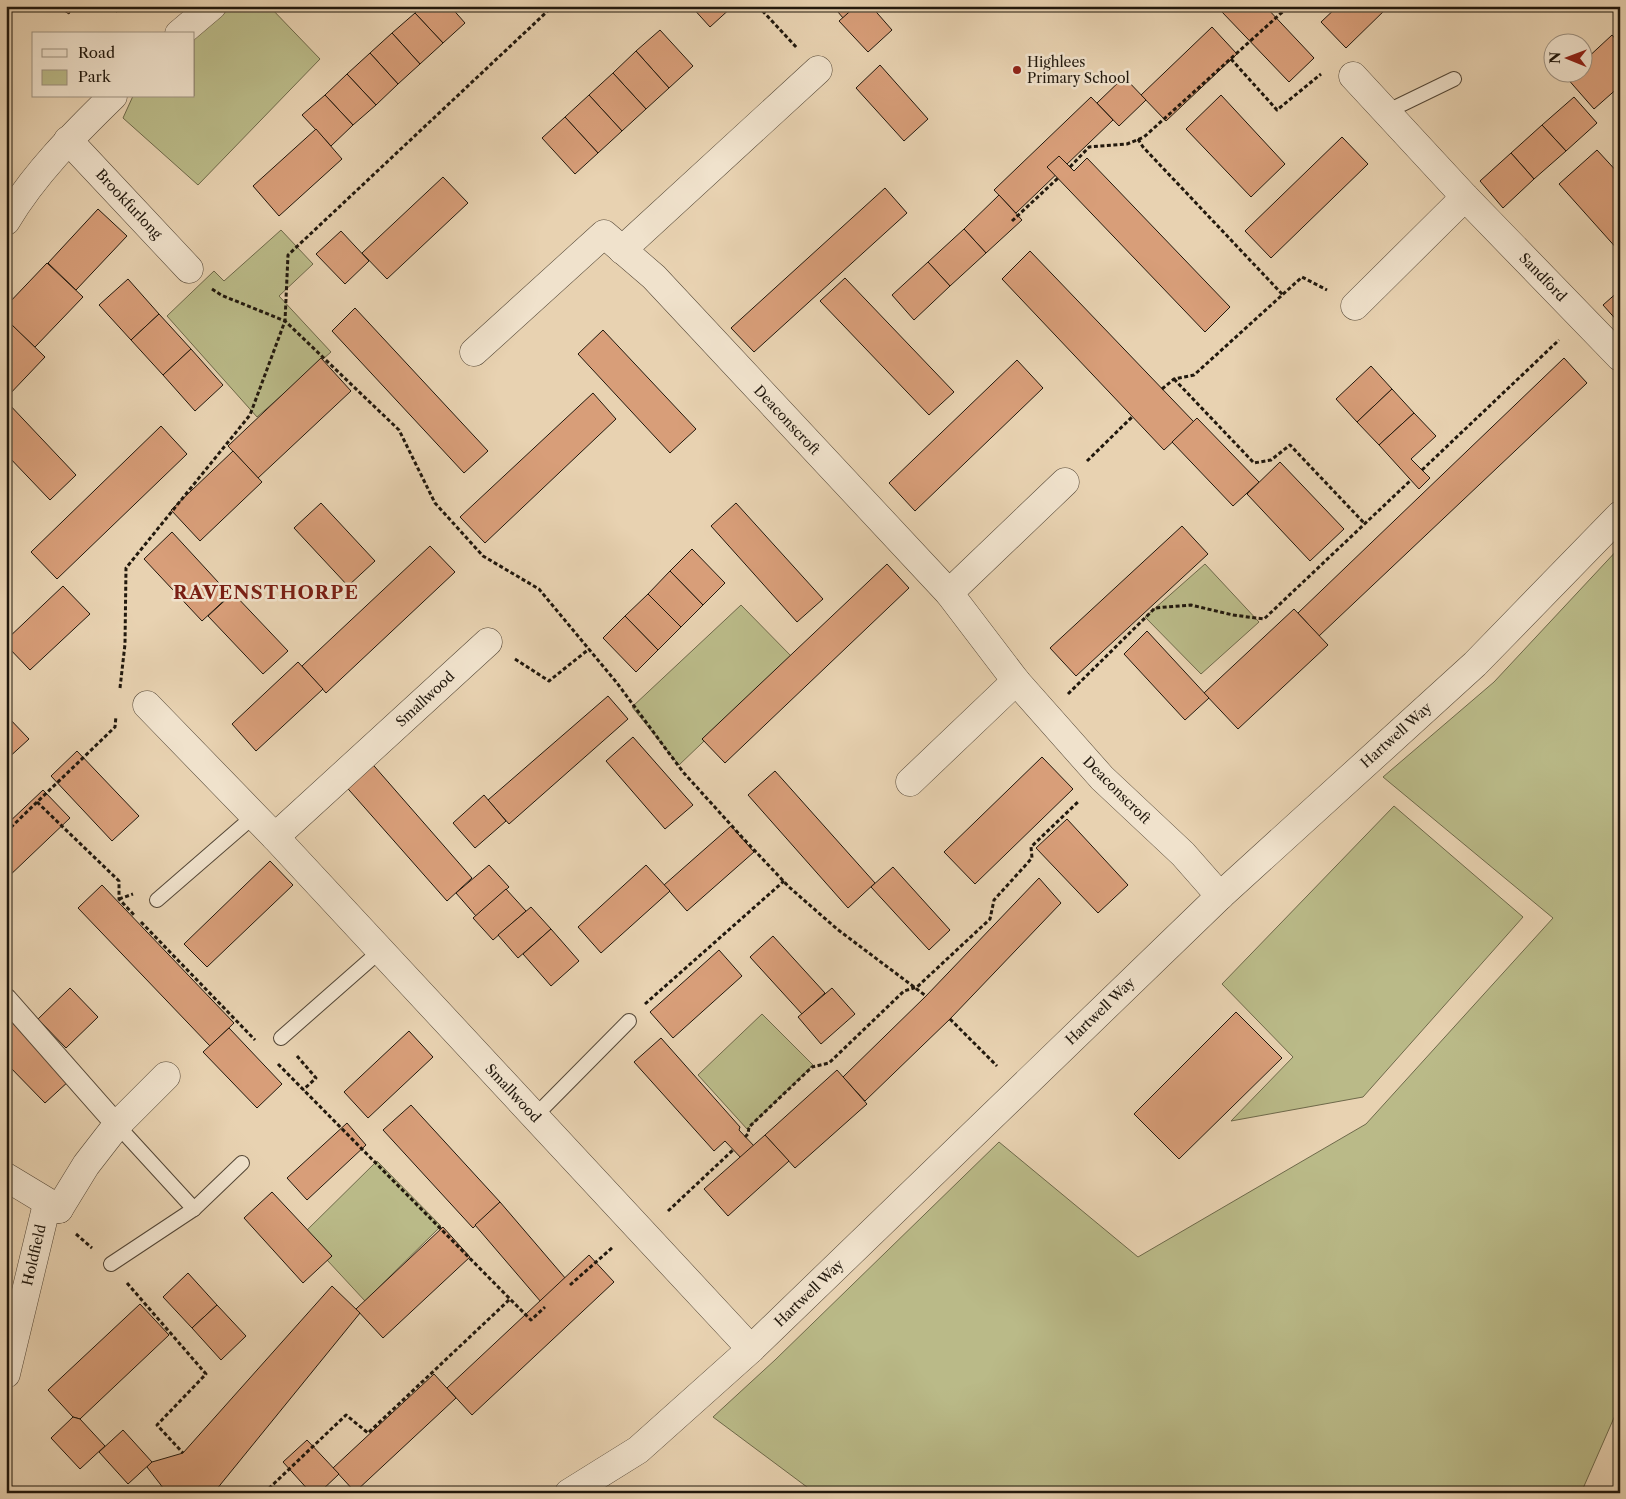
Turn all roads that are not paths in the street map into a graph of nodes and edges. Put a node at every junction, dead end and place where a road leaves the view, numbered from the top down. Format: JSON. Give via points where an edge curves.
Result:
{"nodes":[{"id":1,"x":212,"y":6,"type":"edge"},
{"id":2,"x":181,"y":32,"type":"edge"},
{"id":3,"x":818,"y":70,"type":"road end"},
{"id":4,"x":1353,"y":76,"type":"road end"},
{"id":5,"x":1454,"y":79,"type":"dead end"},
{"id":6,"x":111,"y":98,"type":"edge"},
{"id":7,"x":1386,"y":112,"type":"junction"},
{"id":8,"x":68,"y":140,"type":"junction"},
{"id":9,"x":1465,"y":197,"type":"junction"},
{"id":10,"x":6,"y":221,"type":"edge"},
{"id":11,"x":622,"y":250,"type":"junction"},
{"id":12,"x":189,"y":269,"type":"road end"},
{"id":13,"x":1355,"y":306,"type":"road end"},
{"id":14,"x":474,"y":352,"type":"dead end"},
{"id":15,"x":1620,"y":357,"type":"edge"},
{"id":16,"x":1065,"y":482,"type":"road end"},
{"id":17,"x":1620,"y":515,"type":"edge"},
{"id":18,"x":950,"y":593,"type":"junction"},
{"id":19,"x":488,"y":642,"type":"road end"},
{"id":20,"x":1016,"y":680,"type":"junction"},
{"id":21,"x":147,"y":705,"type":"dead end"},
{"id":22,"x":910,"y":782,"type":"dead end"},
{"id":23,"x":255,"y":815,"type":"junction"},
{"id":24,"x":275,"y":837,"type":"junction"},
{"id":25,"x":1220,"y":896,"type":"junction"},
{"id":26,"x":157,"y":900,"type":"dead end"},
{"id":27,"x":380,"y":951,"type":"junction"},
{"id":28,"x":6,"y":1000,"type":"edge"},
{"id":29,"x":629,"y":1021,"type":"road end"},
{"id":30,"x":281,"y":1038,"type":"road end"},
{"id":31,"x":166,"y":1076,"type":"dead end"},
{"id":32,"x":534,"y":1117,"type":"junction"},
{"id":33,"x":117,"y":1125,"type":"junction"},
{"id":34,"x":242,"y":1163,"type":"dead end"},
{"id":35,"x":6,"y":1177,"type":"edge"},
{"id":36,"x":52,"y":1208,"type":"junction"},
{"id":37,"x":194,"y":1209,"type":"junction"},
{"id":38,"x":111,"y":1264,"type":"road end"},
{"id":39,"x":751,"y":1350,"type":"junction"},
{"id":40,"x":6,"y":1374,"type":"edge"},
{"id":41,"x":569,"y":1493,"type":"edge"}],
"edges":[{"from":1,"to":2,"type":"street"},
{"from":3,"to":11,"type":"street"},
{"from":4,"to":7,"type":"street","name":"Sandford"},
{"from":5,"to":7,"type":"lane"},
{"from":6,"to":8,"type":"street"},
{"from":7,"to":9,"type":"street","name":"Sandford"},
{"from":8,"to":10,"type":"street"},
{"from":8,"to":12,"type":"street","name":"Brookfurlong"},
{"from":9,"to":13,"type":"street"},
{"from":9,"to":15,"type":"street","name":"Sandford"},
{"from":11,"to":14,"type":"street","name":"Deaconscroft","via":[[604,234]]},
{"from":11,"to":18,"type":"street","name":"Deaconscroft","via":[[654,278]]},
{"from":16,"to":18,"type":"street"},
{"from":17,"to":25,"type":"street","name":"Hartwell Way","via":[[1475,664]]},
{"from":18,"to":20,"type":"street","name":"Deaconscroft"},
{"from":19,"to":24,"type":"street","name":"Smallwood"},
{"from":20,"to":22,"type":"street"},
{"from":20,"to":25,"type":"street","name":"Deaconscroft","via":[[1102,778],[1183,854]]},
{"from":21,"to":23,"type":"street","name":"Smallwood"},
{"from":23,"to":24,"type":"street","name":"Smallwood"},
{"from":23,"to":26,"type":"lane"},
{"from":24,"to":27,"type":"street","name":"Smallwood"},
{"from":25,"to":39,"type":"street","name":"Hartwell Way"},
{"from":27,"to":30,"type":"lane"},
{"from":27,"to":32,"type":"street","name":"Smallwood"},
{"from":28,"to":33,"type":"street"},
{"from":29,"to":32,"type":"lane"},
{"from":31,"to":33,"type":"street","name":"Holdfield"},
{"from":32,"to":39,"type":"street","name":"Smallwood"},
{"from":33,"to":36,"type":"street","name":"Holdfield"},
{"from":33,"to":37,"type":"lane"},
{"from":34,"to":37,"type":"lane"},
{"from":35,"to":36,"type":"street","name":"Holdfield"},
{"from":36,"to":40,"type":"street","name":"Holdfield"},
{"from":37,"to":38,"type":"lane"},
{"from":39,"to":41,"type":"street","name":"Hartwell Way","via":[[638,1450]]}]}
